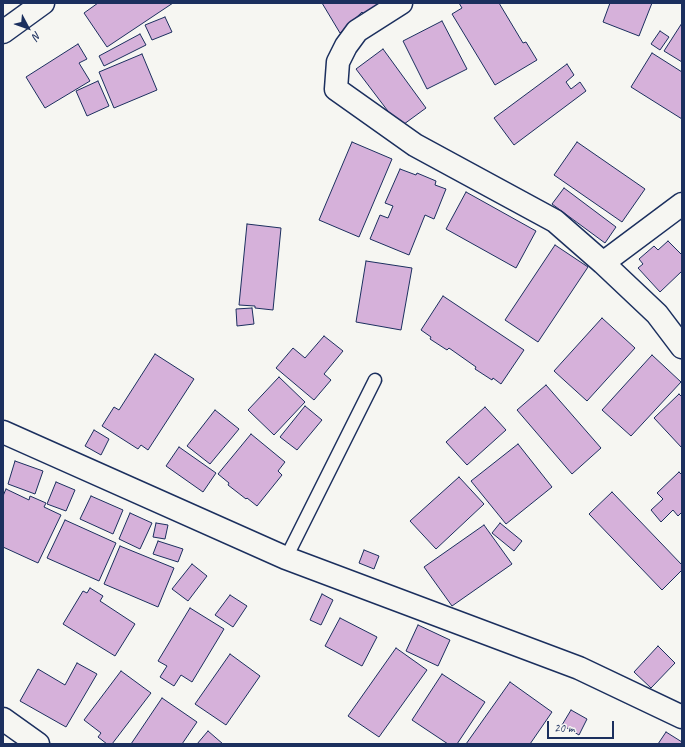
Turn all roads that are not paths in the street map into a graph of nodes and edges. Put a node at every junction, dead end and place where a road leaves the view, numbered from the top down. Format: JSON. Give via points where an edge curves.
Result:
{"nodes":[{"id":1,"x":43,"y":3,"type":"edge"},
{"id":2,"x":401,"y":3,"type":"edge"},
{"id":3,"x":3,"y":32,"type":"edge"},
{"id":4,"x":682,"y":204,"type":"edge"},
{"id":5,"x":603,"y":263,"type":"junction"},
{"id":6,"x":682,"y":347,"type":"edge"},
{"id":7,"x":375,"y":380,"type":"dead end"},
{"id":8,"x":3,"y":432,"type":"edge"},
{"id":9,"x":286,"y":558,"type":"junction"},
{"id":10,"x":682,"y":717,"type":"edge"},
{"id":11,"x":3,"y":719,"type":"edge"},
{"id":12,"x":38,"y":744,"type":"edge"}],
"edges":[{"from":1,"to":3,"type":"street"},
{"from":2,"to":5,"type":"street","via":[[357,31],[338,62],[336,89],[415,145],[555,222]]},
{"from":4,"to":5,"type":"street"},
{"from":5,"to":6,"type":"street","via":[[657,314]]},
{"from":7,"to":9,"type":"lane"},
{"from":8,"to":9,"type":"street"},
{"from":9,"to":10,"type":"street","via":[[579,668]]},
{"from":11,"to":12,"type":"street"}]}
